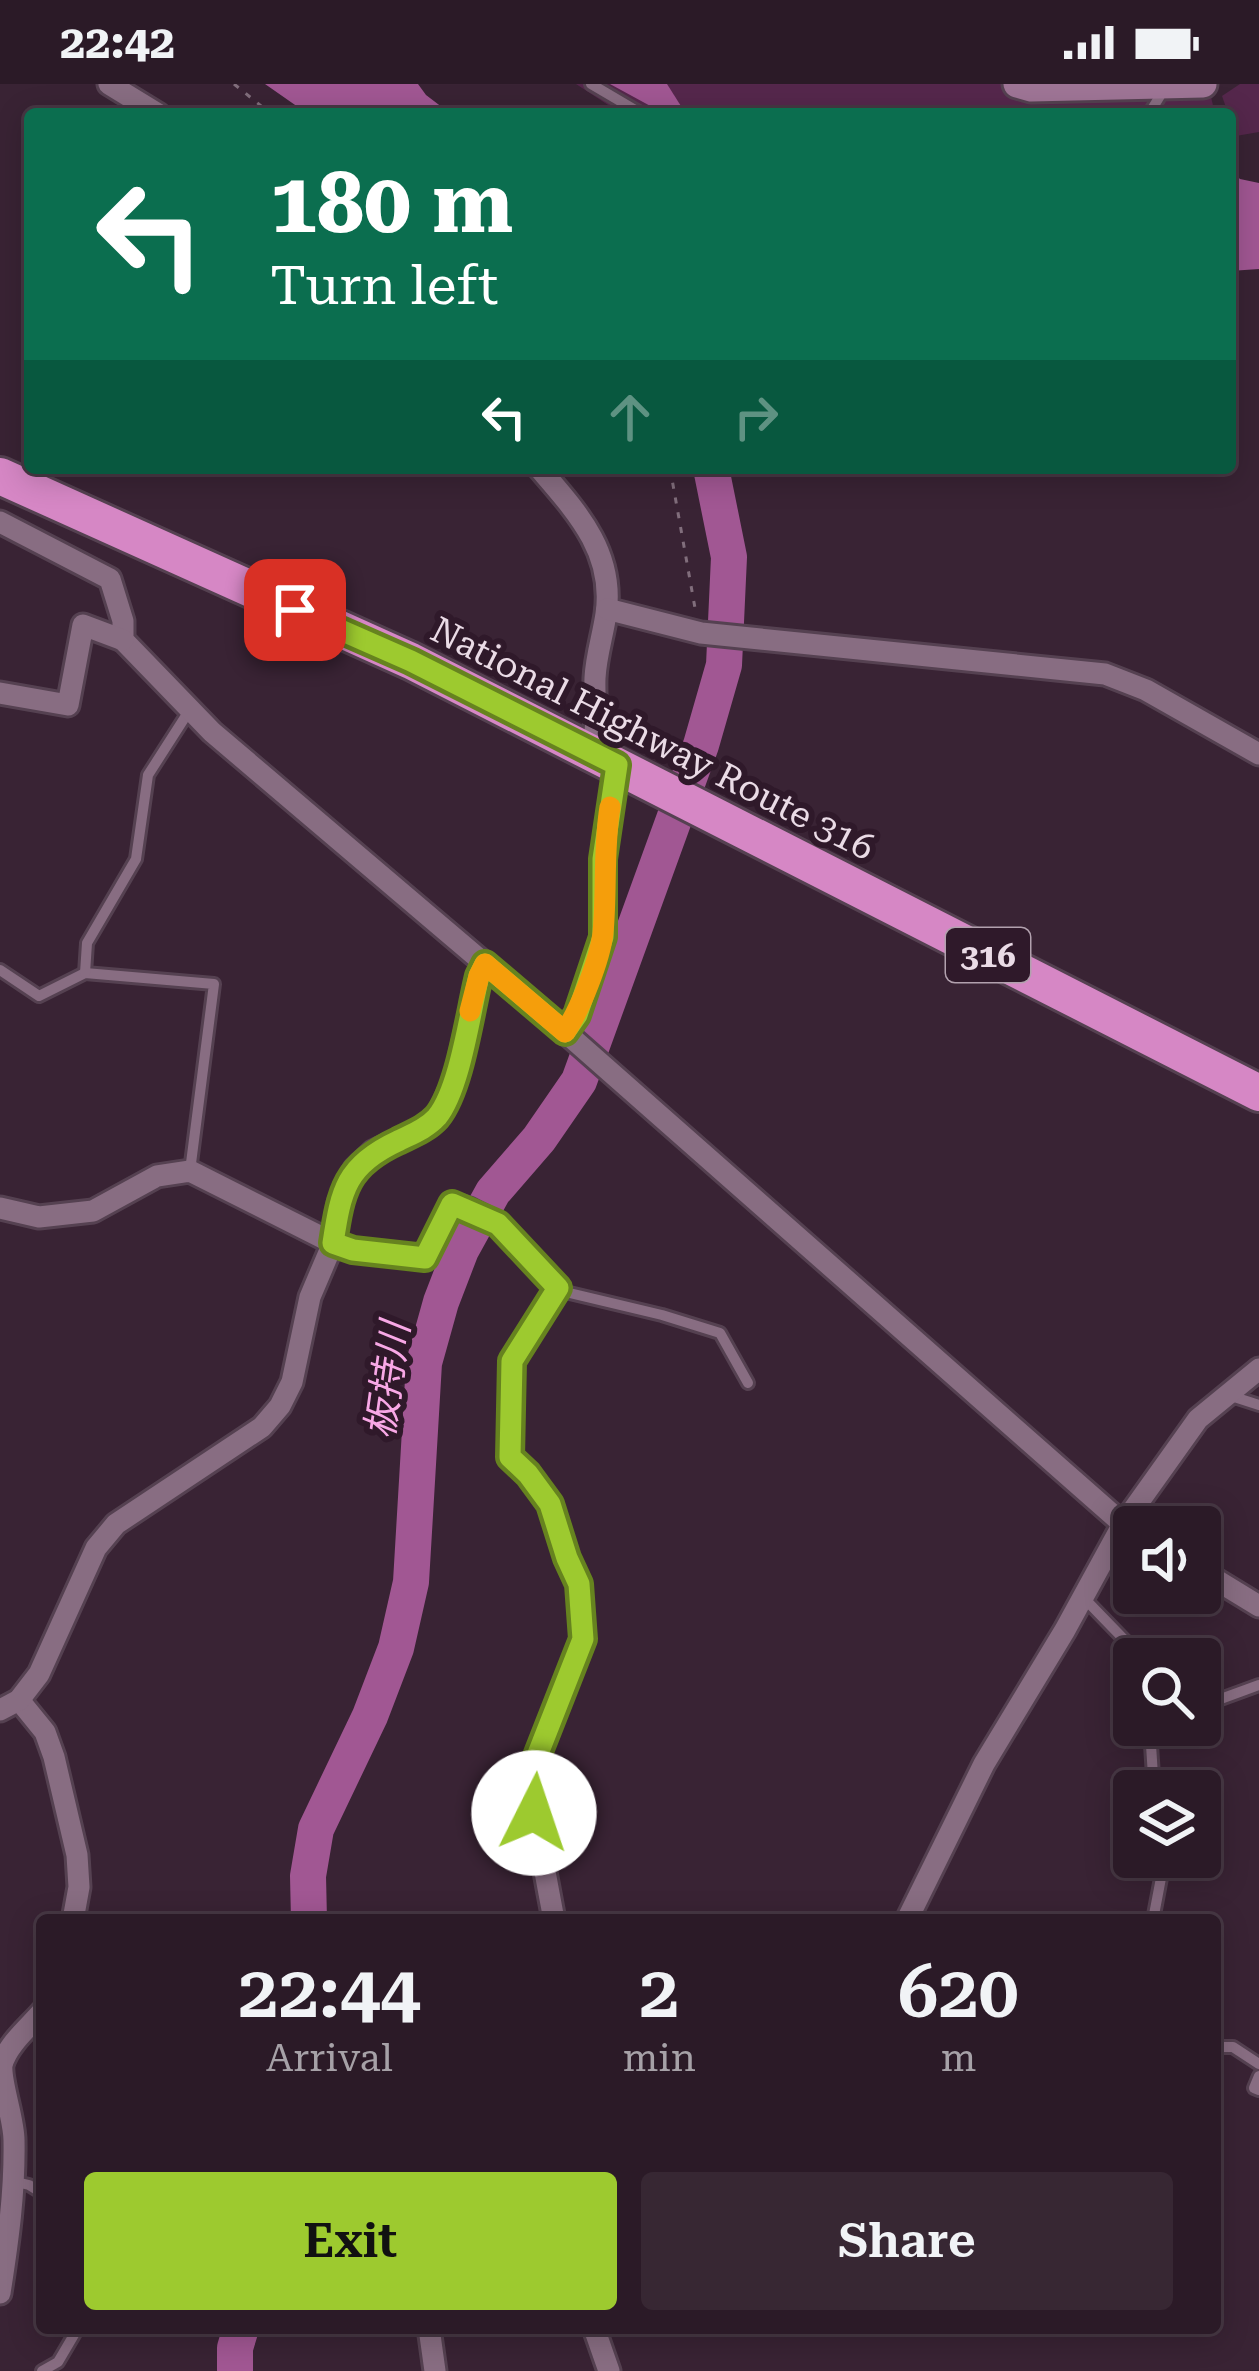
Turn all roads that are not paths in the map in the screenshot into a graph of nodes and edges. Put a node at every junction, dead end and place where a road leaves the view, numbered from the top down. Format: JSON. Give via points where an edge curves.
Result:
{"nodes":[{"id":1,"x":110,"y":84,"type":"edge"},
{"id":2,"x":591,"y":84,"type":"edge"},
{"id":3,"x":1017,"y":84,"type":"edge"},
{"id":4,"x":1203,"y":84,"type":"edge"},
{"id":5,"x":1168,"y":85,"type":"edge"},
{"id":6,"x":148,"y":108,"type":"edge"},
{"id":7,"x":632,"y":108,"type":"edge"},
{"id":8,"x":544,"y":474,"type":"edge"},
{"id":9,"x":0,"y":476,"type":"edge"},
{"id":10,"x":0,"y":522,"type":"edge"},
{"id":11,"x":607,"y":609,"type":"junction"},
{"id":12,"x":123,"y":640,"type":"junction"},
{"id":13,"x":0,"y":693,"type":"edge"},
{"id":14,"x":190,"y":711,"type":"junction"},
{"id":15,"x":1259,"y":754,"type":"edge"},
{"id":16,"x":616,"y":764,"type":"junction"},
{"id":17,"x":485,"y":964,"type":"junction"},
{"id":18,"x":0,"y":970,"type":"edge"},
{"id":19,"x":85,"y":973,"type":"junction"},
{"id":20,"x":571,"y":1037,"type":"junction"},
{"id":21,"x":1259,"y":1093,"type":"edge"},
{"id":22,"x":190,"y":1171,"type":"junction"},
{"id":23,"x":0,"y":1208,"type":"edge"},
{"id":24,"x":333,"y":1243,"type":"junction"},
{"id":25,"x":557,"y":1290,"type":"junction"},
{"id":26,"x":1259,"y":1369,"type":"edge"},
{"id":27,"x":748,"y":1383,"type":"dead end"},
{"id":28,"x":1227,"y":1395,"type":"junction"},
{"id":29,"x":1259,"y":1405,"type":"edge"},
{"id":30,"x":1142,"y":1506,"type":"edge"},
{"id":31,"x":1113,"y":1513,"type":"edge"},
{"id":32,"x":1113,"y":1551,"type":"edge"},
{"id":33,"x":1221,"y":1583,"type":"edge"},
{"id":34,"x":1083,"y":1597,"type":"junction"},
{"id":35,"x":1259,"y":1606,"type":"edge"},
{"id":36,"x":1123,"y":1638,"type":"edge"},
{"id":37,"x":1259,"y":1685,"type":"edge"},
{"id":38,"x":1221,"y":1699,"type":"edge"},
{"id":39,"x":10,"y":1705,"type":"edge"},
{"id":40,"x":1161,"y":1878,"type":"edge"},
{"id":41,"x":74,"y":1914,"type":"edge"},
{"id":42,"x":553,"y":1914,"type":"edge"},
{"id":43,"x":911,"y":1914,"type":"edge"},
{"id":44,"x":1155,"y":1914,"type":"edge"},
{"id":45,"x":36,"y":2019,"type":"edge"},
{"id":46,"x":1221,"y":2047,"type":"edge"},
{"id":47,"x":1259,"y":2064,"type":"edge"},
{"id":48,"x":1,"y":2066,"type":"edge"},
{"id":49,"x":1259,"y":2076,"type":"edge"},
{"id":50,"x":1259,"y":2090,"type":"edge"},
{"id":51,"x":12,"y":2181,"type":"junction"},
{"id":52,"x":36,"y":2189,"type":"edge"},
{"id":53,"x":0,"y":2293,"type":"edge"},
{"id":54,"x":74,"y":2334,"type":"edge"},
{"id":55,"x":431,"y":2334,"type":"edge"},
{"id":56,"x":596,"y":2334,"type":"edge"},
{"id":57,"x":42,"y":2371,"type":"edge"},
{"id":58,"x":435,"y":2371,"type":"edge"},
{"id":59,"x":609,"y":2371,"type":"edge"}],
"edges":[{"from":1,"to":6,"type":"street"},
{"from":2,"to":7,"type":"lane"},
{"from":3,"to":5,"type":"street"},
{"from":4,"to":5,"type":"street"},
{"from":8,"to":11,"type":"street","via":[[590,530],[603,559]]},
{"from":9,"to":16,"type":"highway","name":"National Highway Route 316","number":"316","via":[[411,661]]},
{"from":10,"to":12,"type":"street","via":[[110,579]]},
{"from":11,"to":15,"type":"street","via":[[697,632],[1105,674]]},
{"from":11,"to":16,"type":"street","via":[[595,673],[596,740]]},
{"from":12,"to":13,"type":"street","via":[[83,625],[68,705]]},
{"from":12,"to":14,"type":"street"},
{"from":14,"to":17,"type":"street"},
{"from":14,"to":19,"type":"lane","via":[[148,775],[136,860],[87,943]]},
{"from":16,"to":20,"type":"street","via":[[603,937]]},
{"from":16,"to":21,"type":"highway","name":"National Highway Route 316","number":"316"},
{"from":17,"to":20,"type":"street"},
{"from":17,"to":24,"type":"street","via":[[439,1114],[355,1169]]},
{"from":18,"to":19,"type":"lane","via":[[39,996]]},
{"from":19,"to":22,"type":"lane","via":[[214,984]]},
{"from":20,"to":31,"type":"street"},
{"from":22,"to":23,"type":"street","via":[[157,1176],[93,1211],[38,1217]]},
{"from":22,"to":24,"type":"street"},
{"from":24,"to":25,"type":"street","via":[[425,1258],[452,1204],[498,1224]]},
{"from":24,"to":39,"type":"street","via":[[280,1406],[262,1427],[116,1524],[96,1548],[39,1674]]},
{"from":25,"to":27,"type":"lane","via":[[720,1333]]},
{"from":25,"to":42,"type":"street","via":[[512,1361],[510,1457],[550,1504],[579,1584],[583,1639],[532,1769]]},
{"from":26,"to":28,"type":"street"},
{"from":28,"to":29,"type":"lane"},
{"from":28,"to":30,"type":"street","via":[[1198,1418]]},
{"from":32,"to":34,"type":"street"},
{"from":33,"to":35,"type":"street"},
{"from":34,"to":36,"type":"lane"},
{"from":34,"to":43,"type":"street","via":[[984,1764]]},
{"from":37,"to":38,"type":"lane"},
{"from":39,"to":41,"type":"street","via":[[45,1732],[54,1756],[77,1855]]},
{"from":40,"to":44,"type":"lane"},
{"from":45,"to":48,"type":"street"},
{"from":46,"to":47,"type":"lane"},
{"from":48,"to":51,"type":"street","via":[[14,2137]]},
{"from":49,"to":50,"type":"lane"},
{"from":51,"to":52,"type":"lane"},
{"from":51,"to":53,"type":"street"},
{"from":54,"to":57,"type":"lane","via":[[58,2362]]},
{"from":55,"to":58,"type":"street"},
{"from":56,"to":59,"type":"street"}]}
